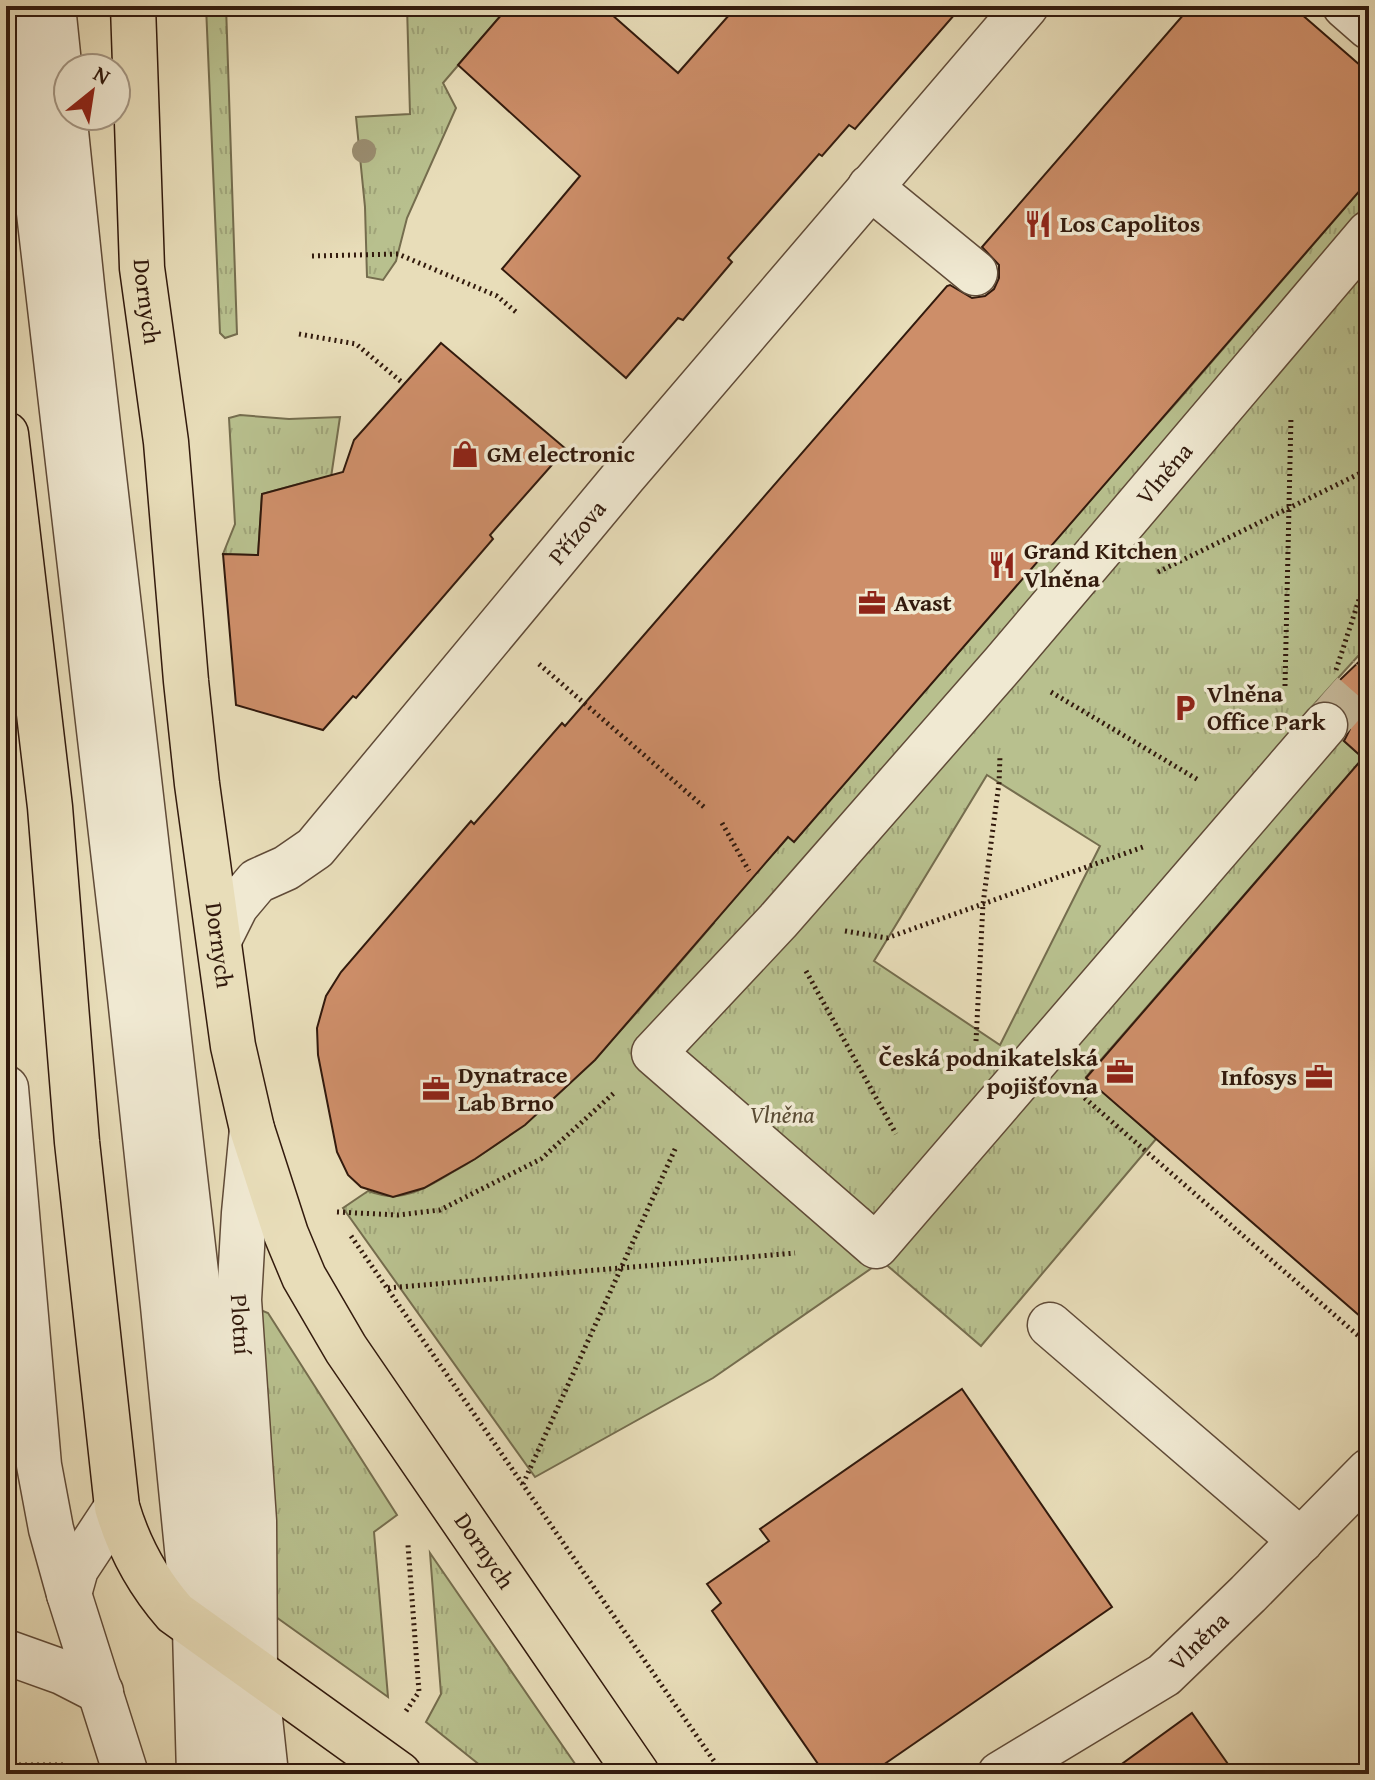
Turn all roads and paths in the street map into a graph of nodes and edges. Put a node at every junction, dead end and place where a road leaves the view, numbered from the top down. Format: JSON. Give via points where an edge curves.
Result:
{"nodes":[{"id":1,"x":19,"y":6,"type":"edge"},
{"id":2,"x":53,"y":6,"type":"edge"},
{"id":3,"x":133,"y":6,"type":"edge"},
{"id":4,"x":1026,"y":6,"type":"edge"},
{"id":5,"x":1345,"y":6,"type":"edge"},
{"id":6,"x":1369,"y":27,"type":"edge"},
{"id":7,"x":870,"y":187,"type":"junction"},
{"id":8,"x":1369,"y":233,"type":"edge"},
{"id":9,"x":312,"y":256,"type":"dead end"},
{"id":10,"x":975,"y":273,"type":"dead end"},
{"id":11,"x":516,"y":312,"type":"dead end"},
{"id":12,"x":299,"y":334,"type":"dead end"},
{"id":13,"x":404,"y":384,"type":"dead end"},
{"id":14,"x":1291,"y":415,"type":"dead end"},
{"id":15,"x":6,"y":434,"type":"edge"},
{"id":16,"x":1369,"y":469,"type":"edge"},
{"id":17,"x":1287,"y":511,"type":"junction"},
{"id":18,"x":1369,"y":569,"type":"edge"},
{"id":19,"x":1157,"y":573,"type":"dead end"},
{"id":20,"x":538,"y":662,"type":"dead end"},
{"id":21,"x":1004,"y":663,"type":"junction"},
{"id":22,"x":1333,"y":677,"type":"dead end"},
{"id":23,"x":1325,"y":725,"type":"tunnel mouth"},
{"id":24,"x":1000,"y":753,"type":"dead end"},
{"id":25,"x":1284,"y":773,"type":"junction"},
{"id":26,"x":704,"y":807,"type":"dead end"},
{"id":27,"x":1251,"y":812,"type":"junction"},
{"id":28,"x":1149,"y":845,"type":"dead end"},
{"id":29,"x":983,"y":904,"type":"junction"},
{"id":30,"x":778,"y":921,"type":"junction"},
{"id":31,"x":219,"y":940,"type":"junction"},
{"id":32,"x":975,"y":1045,"type":"dead end"},
{"id":33,"x":654,"y":1053,"type":"junction"},
{"id":34,"x":1038,"y":1058,"type":"junction"},
{"id":35,"x":6,"y":1088,"type":"edge"},
{"id":36,"x":701,"y":1092,"type":"junction"},
{"id":37,"x":252,"y":1129,"type":"junction"},
{"id":38,"x":926,"y":1187,"type":"junction"},
{"id":39,"x":876,"y":1246,"type":"junction"},
{"id":40,"x":620,"y":1268,"type":"junction"},
{"id":41,"x":388,"y":1288,"type":"junction"},
{"id":42,"x":1050,"y":1325,"type":"dead end"},
{"id":43,"x":1369,"y":1345,"type":"edge"},
{"id":44,"x":1369,"y":1471,"type":"edge"},
{"id":45,"x":523,"y":1484,"type":"junction"},
{"id":46,"x":117,"y":1507,"type":"junction"},
{"id":47,"x":254,"y":1521,"type":"junction"},
{"id":48,"x":408,"y":1538,"type":"dead end"},
{"id":49,"x":1301,"y":1541,"type":"junction"},
{"id":50,"x":69,"y":1594,"type":"junction"},
{"id":51,"x":226,"y":1644,"type":"junction"},
{"id":52,"x":6,"y":1652,"type":"edge"},
{"id":53,"x":101,"y":1692,"type":"junction"},
{"id":54,"x":6,"y":1764,"type":"edge"},
{"id":55,"x":74,"y":1765,"type":"dead end"},
{"id":56,"x":388,"y":1766,"type":"edge"},
{"id":57,"x":8,"y":1774,"type":"edge"},
{"id":58,"x":126,"y":1774,"type":"edge"},
{"id":59,"x":199,"y":1774,"type":"edge"},
{"id":60,"x":235,"y":1774,"type":"edge"},
{"id":61,"x":266,"y":1774,"type":"edge"},
{"id":62,"x":637,"y":1774,"type":"edge"},
{"id":63,"x":723,"y":1774,"type":"edge"},
{"id":64,"x":1000,"y":1774,"type":"edge"}],
"edges":[{"from":1,"to":51,"type":"street","via":[[130,997]]},
{"from":2,"to":51,"type":"street","via":[[200,1307]]},
{"from":3,"to":31,"type":"main road","name":"Dornych","via":[[142,268],[166,442],[186,681]]},
{"from":4,"to":7,"type":"street","name":"Přízova"},
{"from":5,"to":6,"type":"street"},
{"from":7,"to":10,"type":"street"},
{"from":7,"to":31,"type":"street","name":"Přízova","via":[[315,848],[257,881],[236,906]]},
{"from":8,"to":21,"type":"street","name":"Vlněna"},
{"from":9,"to":11,"type":"path","via":[[398,254],[497,296]]},
{"from":12,"to":13,"type":"path","via":[[356,344]]},
{"from":14,"to":17,"type":"path"},
{"from":15,"to":46,"type":"main road","via":[[50,807],[77,1142]]},
{"from":16,"to":17,"type":"path"},
{"from":17,"to":19,"type":"path"},
{"from":17,"to":25,"type":"path"},
{"from":18,"to":22,"type":"path"},
{"from":20,"to":26,"type":"path"},
{"from":21,"to":27,"type":"path"},
{"from":21,"to":30,"type":"street","name":"Vlněna"},
{"from":23,"to":25,"type":"street"},
{"from":24,"to":29,"type":"path"},
{"from":25,"to":27,"type":"street"},
{"from":27,"to":34,"type":"street"},
{"from":28,"to":29,"type":"path"},
{"from":29,"to":30,"type":"path","via":[[887,938]]},
{"from":29,"to":32,"type":"path"},
{"from":30,"to":33,"type":"street","name":"Vlněna"},
{"from":30,"to":38,"type":"path"},
{"from":31,"to":37,"type":"main road","name":"Dornych","via":[[233,1046]]},
{"from":33,"to":36,"type":"street"},
{"from":33,"to":41,"type":"path","via":[[541,1159],[492,1185],[440,1210],[398,1215],[334,1212]]},
{"from":34,"to":38,"type":"street"},
{"from":34,"to":43,"type":"path"},
{"from":35,"to":50,"type":"street","via":[[39,1465]]},
{"from":36,"to":39,"type":"street"},
{"from":36,"to":40,"type":"path"},
{"from":37,"to":47,"type":"street","name":"Plotní","via":[[239,1300]]},
{"from":37,"to":62,"type":"main road","name":"Dornych","via":[[286,1234],[326,1318]]},
{"from":38,"to":39,"type":"street"},
{"from":39,"to":40,"type":"path"},
{"from":40,"to":41,"type":"path"},
{"from":40,"to":45,"type":"path"},
{"from":41,"to":45,"type":"path"},
{"from":42,"to":49,"type":"street"},
{"from":44,"to":49,"type":"street","name":"Vlněna"},
{"from":45,"to":63,"type":"path"},
{"from":46,"to":50,"type":"street","via":[[76,1569]]},
{"from":46,"to":51,"type":"main road","via":[[135,1557],[158,1593],[175,1613]]},
{"from":47,"to":51,"type":"street","name":"Plotní"},
{"from":47,"to":51,"type":"street","name":"Plotní"},
{"from":48,"to":56,"type":"path","via":[[419,1692]]},
{"from":49,"to":64,"type":"street","name":"Vlněna","via":[[1164,1675]]},
{"from":50,"to":53,"type":"street"},
{"from":51,"to":56,"type":"main road"},
{"from":51,"to":59,"type":"street"},
{"from":51,"to":60,"type":"street"},
{"from":51,"to":61,"type":"street","name":"Plotní"},
{"from":52,"to":53,"type":"street"},
{"from":53,"to":58,"type":"street"},
{"from":54,"to":55,"type":"path"},
{"from":54,"to":57,"type":"path"}]}
